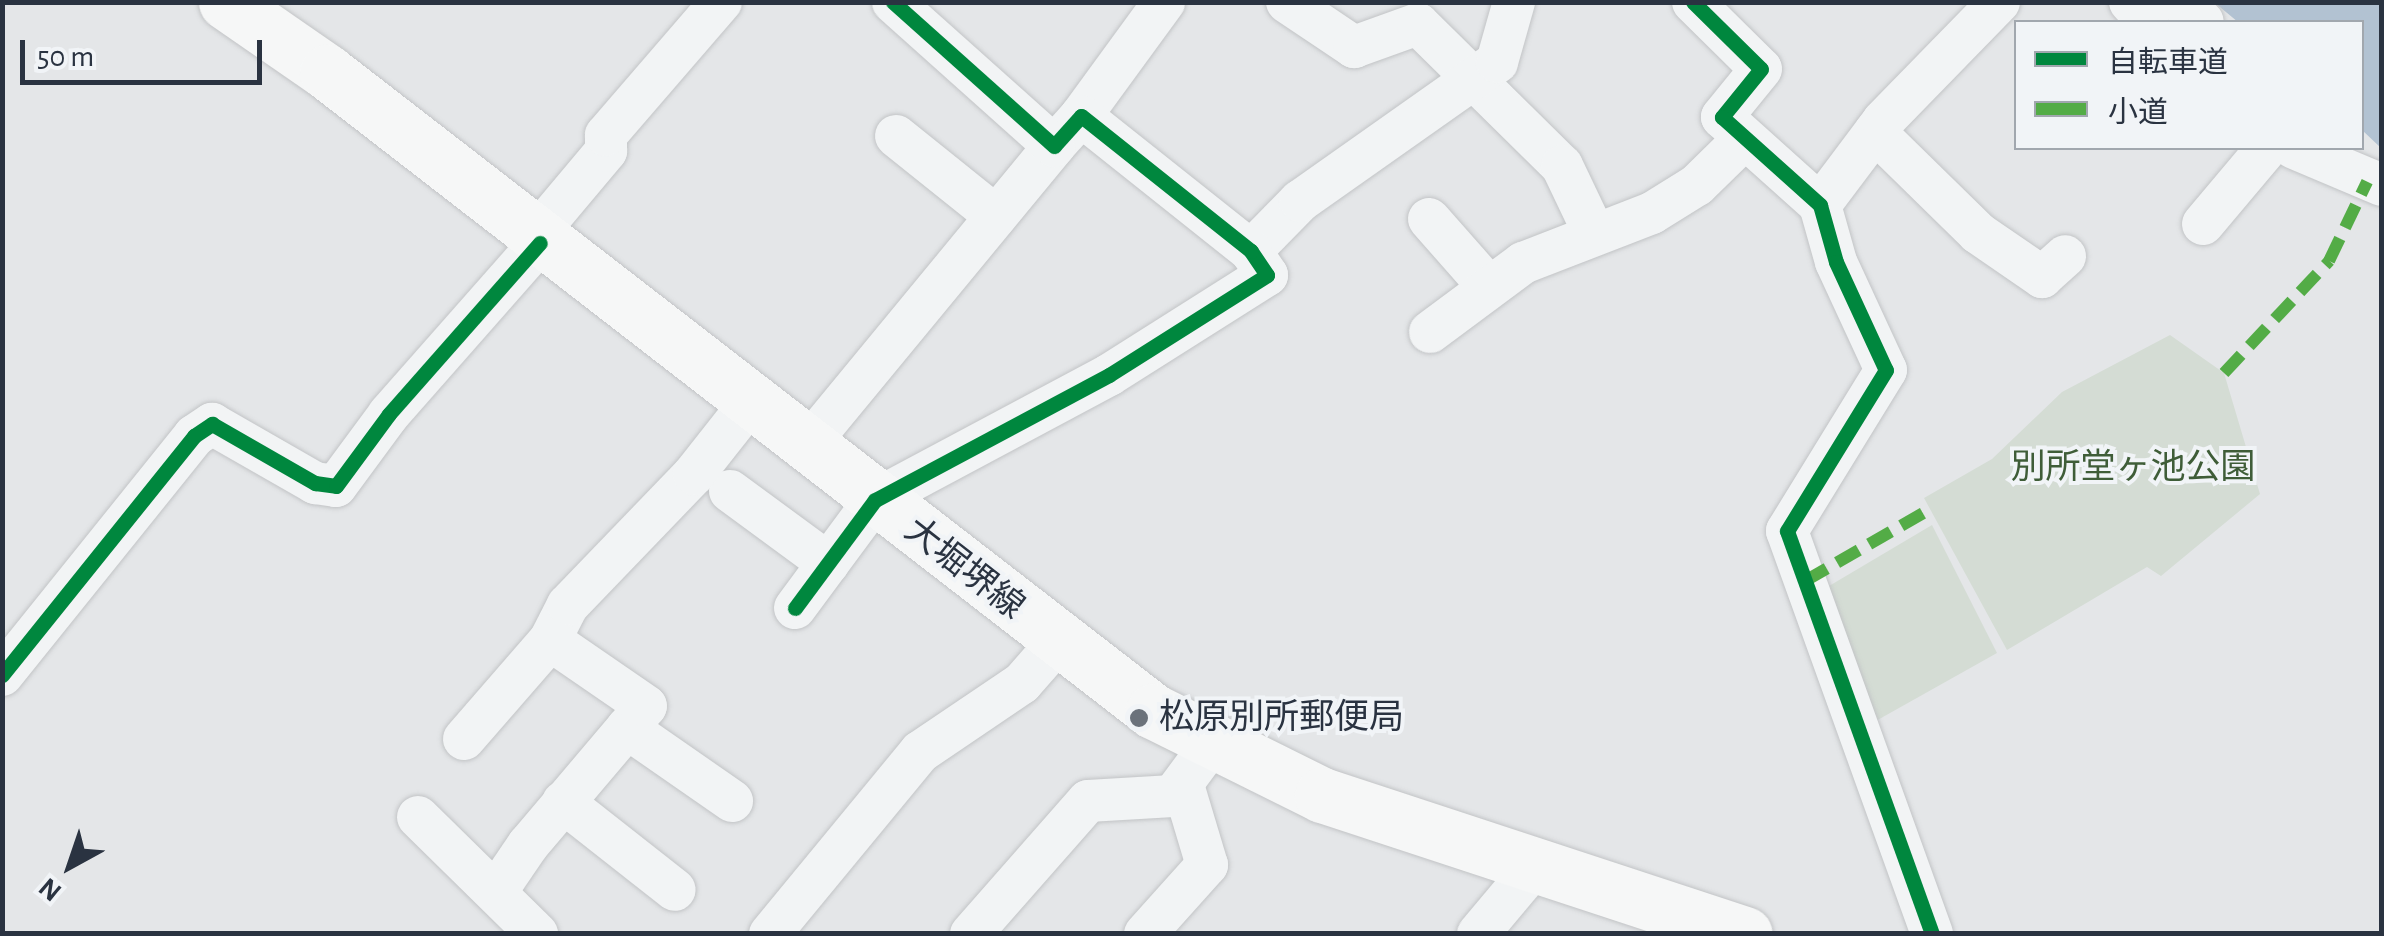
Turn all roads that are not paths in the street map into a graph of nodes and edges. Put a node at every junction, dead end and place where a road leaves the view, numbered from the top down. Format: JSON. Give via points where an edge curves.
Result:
{"nodes":[{"id":1,"x":721,"y":2,"type":"edge"},
{"id":2,"x":860,"y":2,"type":"edge"},
{"id":3,"x":877,"y":2,"type":"edge"},
{"id":4,"x":894,"y":2,"type":"edge"},
{"id":5,"x":1287,"y":2,"type":"edge"},
{"id":6,"x":1514,"y":2,"type":"edge"},
{"id":7,"x":1693,"y":2,"type":"edge"},
{"id":8,"x":1999,"y":2,"type":"edge"},
{"id":9,"x":2130,"y":2,"type":"edge"},
{"id":10,"x":2177,"y":2,"type":"edge"},
{"id":11,"x":1147,"y":9,"type":"edge"},
{"id":12,"x":254,"y":10,"type":"edge"},
{"id":13,"x":2149,"y":20,"type":"edge"},
{"id":14,"x":2154,"y":20,"type":"edge"},
{"id":15,"x":2200,"y":20,"type":"edge"},
{"id":16,"x":1478,"y":78,"type":"junction"},
{"id":17,"x":1067,"y":131,"type":"junction"},
{"id":18,"x":1875,"y":132,"type":"junction"},
{"id":19,"x":896,"y":136,"type":"dead end"},
{"id":20,"x":1745,"y":138,"type":"junction"},
{"id":21,"x":2265,"y":150,"type":"edge"},
{"id":22,"x":2299,"y":150,"type":"edge"},
{"id":23,"x":2352,"y":150,"type":"edge"},
{"id":24,"x":2382,"y":174,"type":"edge"},
{"id":25,"x":2382,"y":185,"type":"edge"},
{"id":26,"x":1820,"y":204,"type":"junction"},
{"id":27,"x":996,"y":216,"type":"junction"},
{"id":28,"x":1430,"y":219,"type":"dead end"},
{"id":29,"x":2203,"y":224,"type":"dead end"},
{"id":30,"x":1594,"y":233,"type":"junction"},
{"id":31,"x":536,"y":240,"type":"junction"},
{"id":32,"x":1251,"y":251,"type":"junction"},
{"id":33,"x":2065,"y":256,"type":"dead end"},
{"id":34,"x":1488,"y":286,"type":"junction"},
{"id":35,"x":1430,"y":332,"type":"dead end"},
{"id":36,"x":750,"y":404,"type":"junction"},
{"id":37,"x":806,"y":447,"type":"junction"},
{"id":38,"x":730,"y":491,"type":"dead end"},
{"id":39,"x":875,"y":500,"type":"junction"},
{"id":40,"x":828,"y":563,"type":"junction"},
{"id":41,"x":795,"y":608,"type":"dead end"},
{"id":42,"x":550,"y":640,"type":"junction"},
{"id":43,"x":1057,"y":643,"type":"junction"},
{"id":44,"x":2,"y":676,"type":"edge"},
{"id":45,"x":627,"y":728,"type":"junction"},
{"id":46,"x":464,"y":739,"type":"dead end"},
{"id":47,"x":1198,"y":764,"type":"junction"},
{"id":48,"x":732,"y":801,"type":"dead end"},
{"id":49,"x":563,"y":802,"type":"junction"},
{"id":50,"x":418,"y":817,"type":"dead end"},
{"id":51,"x":1536,"y":865,"type":"junction"},
{"id":52,"x":676,"y":890,"type":"dead end"},
{"id":53,"x":496,"y":892,"type":"junction"},
{"id":54,"x":536,"y":934,"type":"edge"},
{"id":55,"x":770,"y":934,"type":"edge"},
{"id":56,"x":971,"y":934,"type":"edge"},
{"id":57,"x":1145,"y":934,"type":"edge"},
{"id":58,"x":1478,"y":934,"type":"edge"},
{"id":59,"x":1745,"y":934,"type":"edge"},
{"id":60,"x":1932,"y":934,"type":"edge"}],
"edges":[{"from":1,"to":31,"type":"street","via":[[606,134],[606,150]]},
{"from":2,"to":3,"type":"street","via":[[870,10]]},
{"from":4,"to":17,"type":"street"},
{"from":5,"to":16,"type":"street","via":[[1354,47],[1418,24]]},
{"from":6,"to":16,"type":"street","via":[[1496,62]]},
{"from":7,"to":20,"type":"street","via":[[1761,69],[1722,117]]},
{"from":8,"to":18,"type":"street"},
{"from":9,"to":13,"type":"street"},
{"from":10,"to":14,"type":"street"},
{"from":10,"to":15,"type":"street"},
{"from":11,"to":17,"type":"street"},
{"from":12,"to":31,"type":"main road","name":"大堀堺線"},
{"from":16,"to":30,"type":"street","via":[[1562,166]]},
{"from":16,"to":32,"type":"street","via":[[1300,202]]},
{"from":17,"to":27,"type":"street"},
{"from":17,"to":32,"type":"street"},
{"from":18,"to":26,"type":"street"},
{"from":18,"to":33,"type":"street","via":[[1978,233],[2042,277]]},
{"from":19,"to":27,"type":"street"},
{"from":20,"to":26,"type":"street"},
{"from":20,"to":30,"type":"street","via":[[1667,204]]},
{"from":21,"to":29,"type":"street"},
{"from":22,"to":25,"type":"street"},
{"from":23,"to":24,"type":"street"},
{"from":26,"to":60,"type":"street","via":[[1836,262],[1886,370],[1787,531]]},
{"from":27,"to":37,"type":"street"},
{"from":28,"to":34,"type":"street"},
{"from":30,"to":34,"type":"street","via":[[1523,262]]},
{"from":31,"to":36,"type":"main road","name":"大堀堺線"},
{"from":31,"to":44,"type":"street","via":[[336,486],[315,484],[212,424],[194,436]]},
{"from":32,"to":39,"type":"street","via":[[1267,274],[1109,376]]},
{"from":34,"to":35,"type":"street"},
{"from":36,"to":37,"type":"main road","name":"大堀堺線"},
{"from":36,"to":42,"type":"street","via":[[694,474],[568,605]]},
{"from":37,"to":39,"type":"main road","name":"大堀堺線"},
{"from":38,"to":40,"type":"street"},
{"from":39,"to":40,"type":"street"},
{"from":39,"to":43,"type":"main road","name":"大堀堺線"},
{"from":40,"to":41,"type":"street"},
{"from":42,"to":45,"type":"street","via":[[646,706]]},
{"from":42,"to":46,"type":"street"},
{"from":43,"to":47,"type":"main road","name":"大堀堺線","via":[[1129,695]]},
{"from":43,"to":55,"type":"street","via":[[1022,683],[920,752]]},
{"from":45,"to":48,"type":"street"},
{"from":45,"to":49,"type":"street"},
{"from":47,"to":51,"type":"main road","name":"大堀堺線","via":[[1322,795]]},
{"from":47,"to":56,"type":"street","via":[[1173,796],[1088,801]]},
{"from":47,"to":57,"type":"street","via":[[1208,865]]},
{"from":49,"to":52,"type":"street"},
{"from":49,"to":53,"type":"street"},
{"from":50,"to":53,"type":"street"},
{"from":51,"to":58,"type":"street"},
{"from":51,"to":59,"type":"main road","name":"大堀堺線"},
{"from":53,"to":54,"type":"street"}]}
